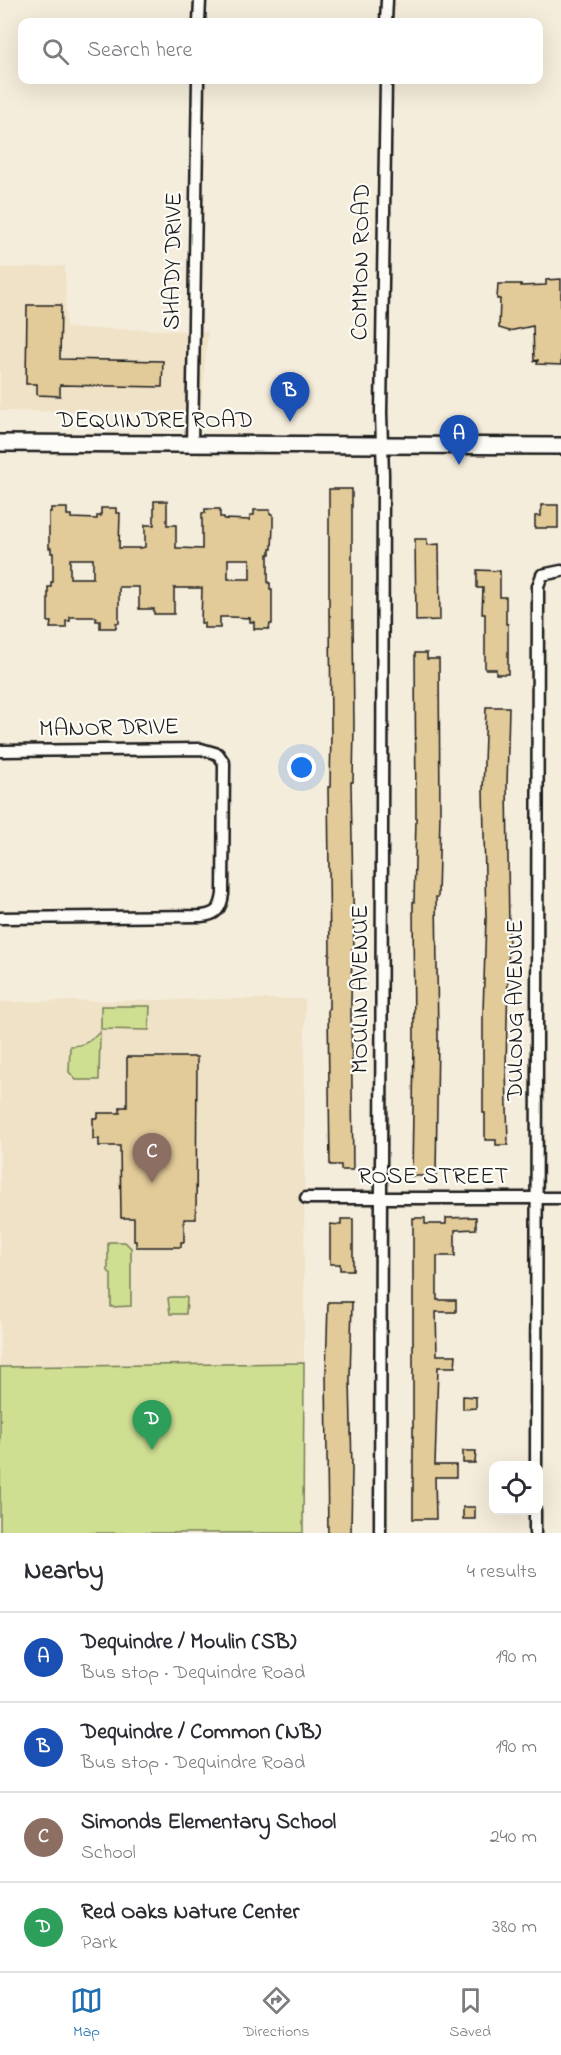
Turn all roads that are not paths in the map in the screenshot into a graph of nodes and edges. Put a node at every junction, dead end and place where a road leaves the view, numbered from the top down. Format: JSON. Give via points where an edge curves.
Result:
{"nodes":[{"id":1,"x":200,"y":0,"type":"edge"},
{"id":2,"x":387,"y":0,"type":"edge"},
{"id":3,"x":199,"y":18,"type":"edge"},
{"id":4,"x":387,"y":18,"type":"edge"},
{"id":5,"x":198,"y":84,"type":"edge"},
{"id":6,"x":386,"y":84,"type":"edge"},
{"id":7,"x":0,"y":443,"type":"edge"},
{"id":8,"x":192,"y":444,"type":"junction"},
{"id":9,"x":383,"y":445,"type":"junction"},
{"id":10,"x":561,"y":446,"type":"edge"},
{"id":11,"x":561,"y":571,"type":"edge"},
{"id":12,"x":0,"y":752,"type":"edge"},
{"id":13,"x":0,"y":918,"type":"edge"},
{"id":14,"x":306,"y":1198,"type":"dead end"},
{"id":15,"x":381,"y":1198,"type":"junction"},
{"id":16,"x":536,"y":1198,"type":"junction"},
{"id":17,"x":561,"y":1198,"type":"edge"},
{"id":18,"x":536,"y":1461,"type":"edge"},
{"id":19,"x":536,"y":1515,"type":"edge"},
{"id":20,"x":380,"y":1533,"type":"edge"},
{"id":21,"x":535,"y":1533,"type":"edge"}],
"edges":[{"from":1,"to":3,"type":"street"},
{"from":2,"to":4,"type":"street"},
{"from":5,"to":8,"type":"street","name":"SHADY DRIVE"},
{"from":6,"to":9,"type":"street","name":"COMMON ROAD"},
{"from":7,"to":8,"type":"main road","name":"DEQUINDRE ROAD"},
{"from":8,"to":9,"type":"main road","name":"DEQUINDRE ROAD"},
{"from":9,"to":10,"type":"main road","name":"DEQUINDRE ROAD"},
{"from":9,"to":15,"type":"street","name":"MOULIN AVENUE"},
{"from":11,"to":16,"type":"street","name":"DULONG AVENUE","via":[[542,574],[538,586]]},
{"from":12,"to":13,"type":"street","name":"MANOR DRIVE","via":[[201,749],[218,754],[224,763],[223,894],[213,914]]},
{"from":14,"to":15,"type":"street","name":"ROSE STREET"},
{"from":15,"to":16,"type":"street","name":"ROSE STREET"},
{"from":15,"to":20,"type":"street","name":"MOULIN AVENUE"},
{"from":16,"to":17,"type":"street","name":"ROSE STREET"},
{"from":16,"to":18,"type":"street","name":"DULONG AVENUE"},
{"from":19,"to":21,"type":"street"}]}
